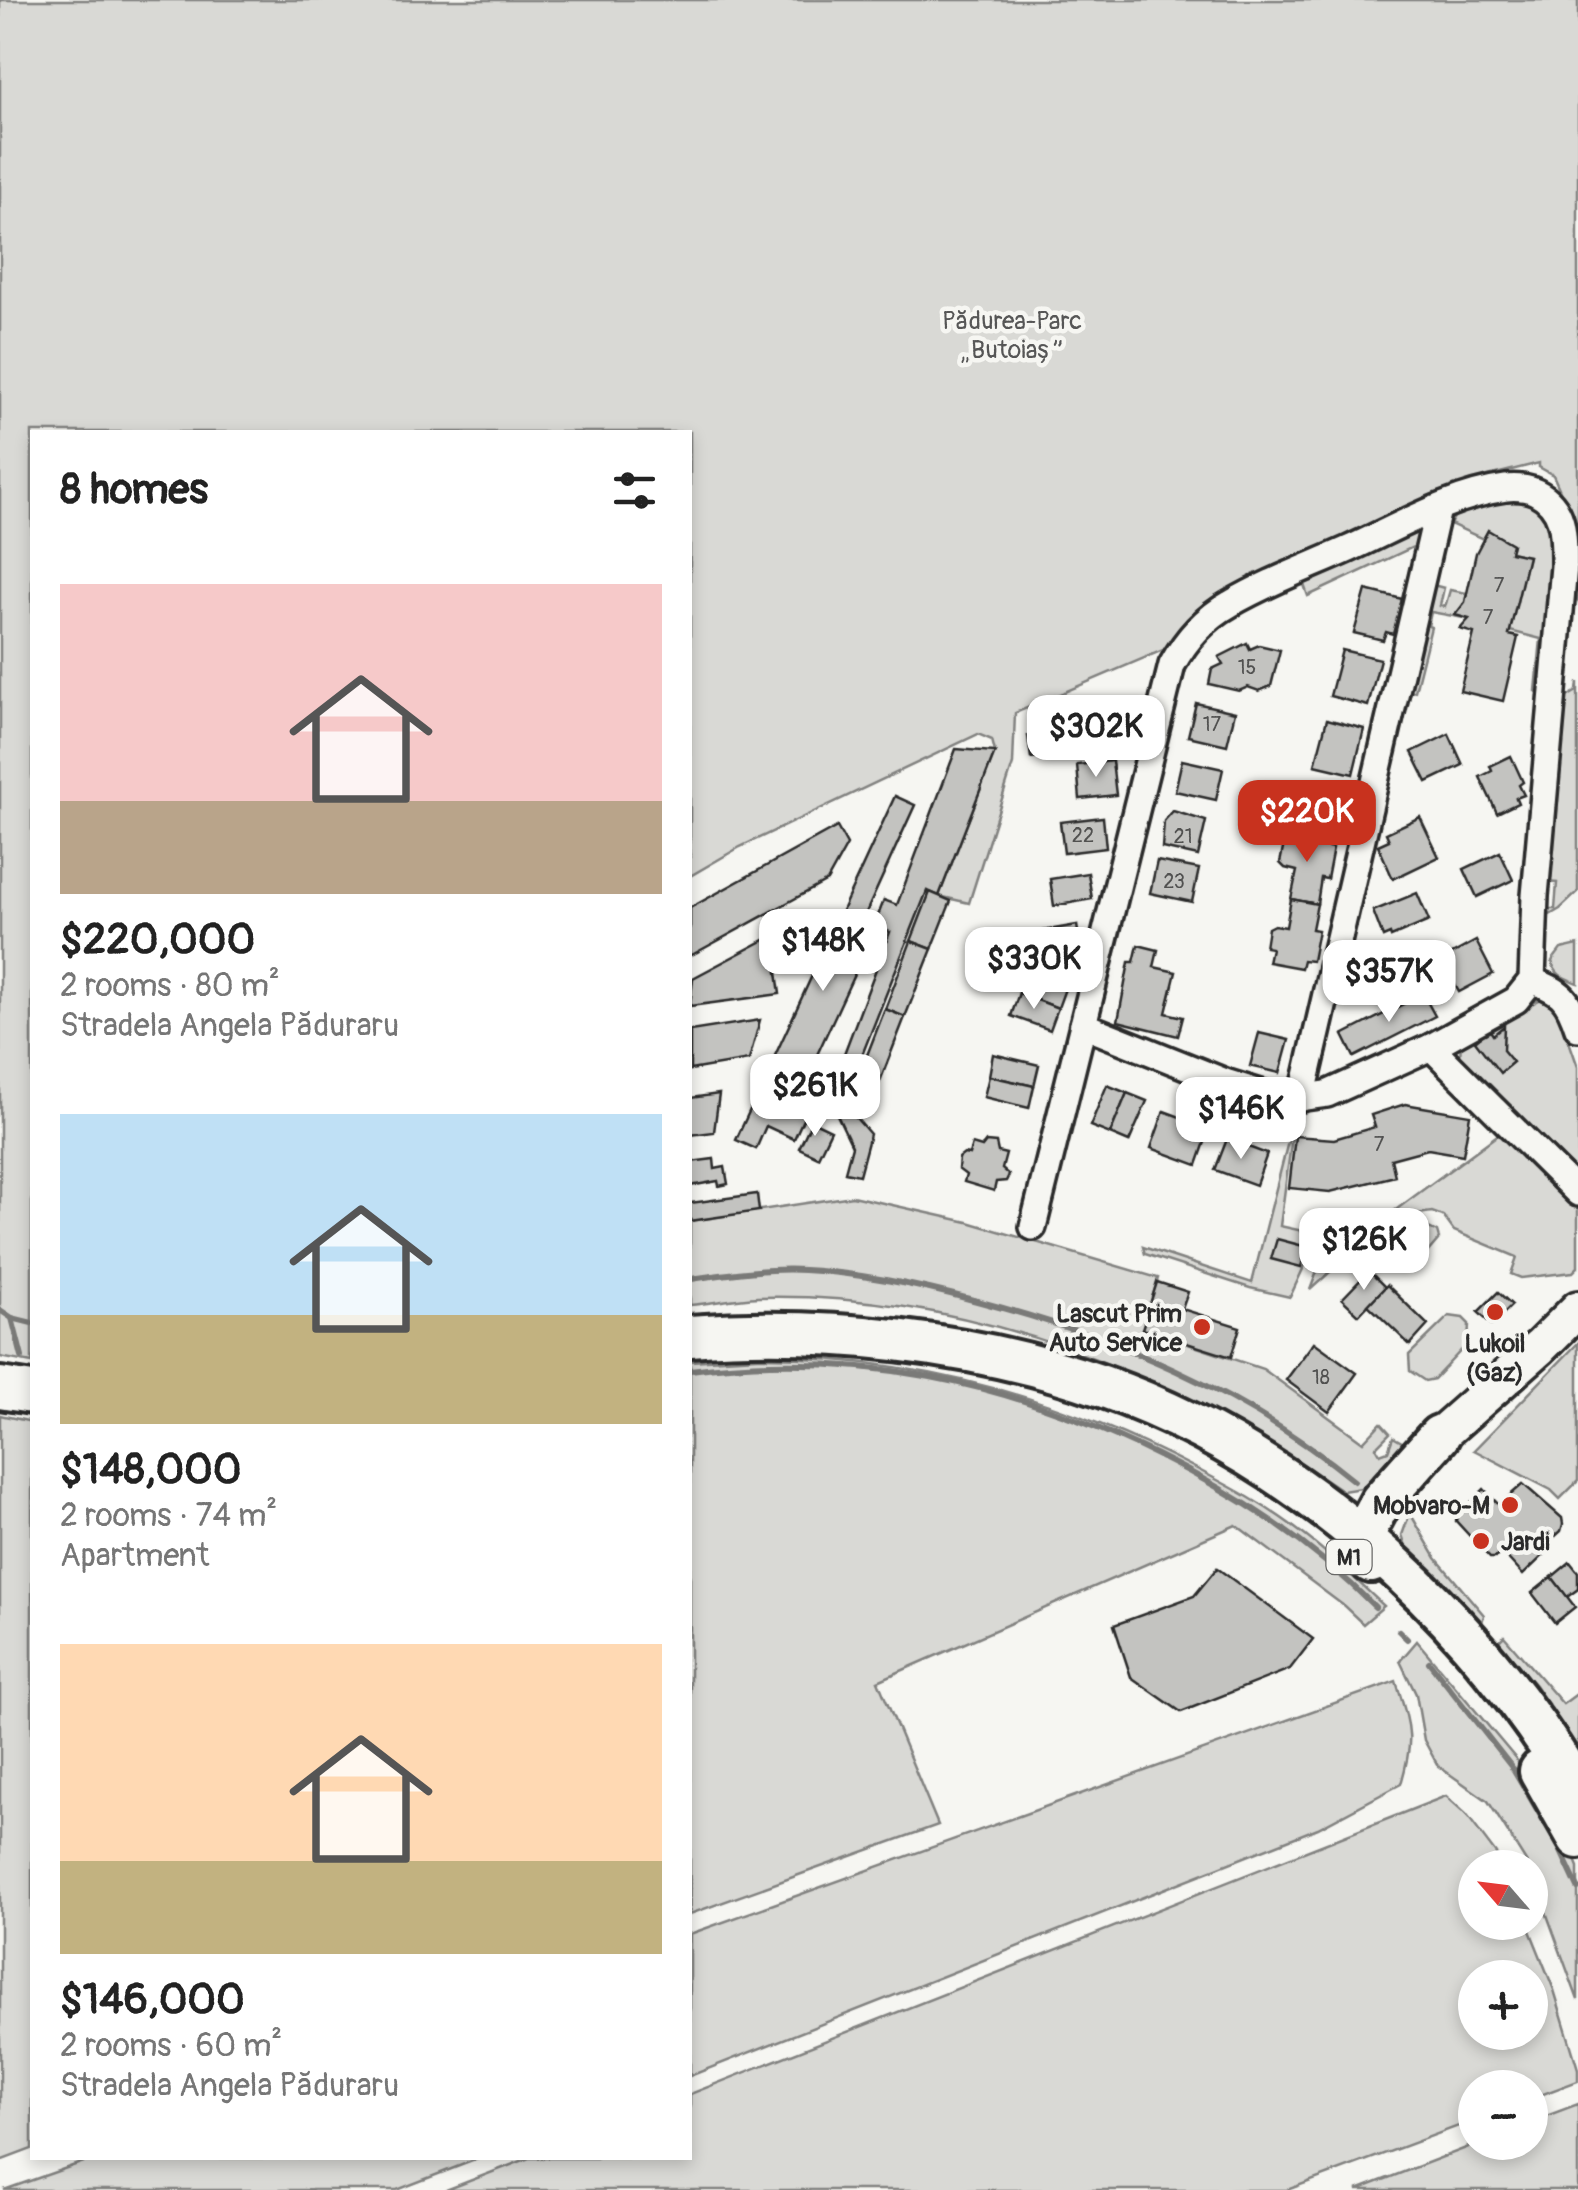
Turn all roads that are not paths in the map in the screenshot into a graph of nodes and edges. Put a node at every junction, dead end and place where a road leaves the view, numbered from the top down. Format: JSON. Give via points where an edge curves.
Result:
{"nodes":[{"id":1,"x":1438,"y":509,"type":"junction"},
{"id":2,"x":1532,"y":980,"type":"junction"},
{"id":3,"x":1082,"y":1025,"type":"junction"},
{"id":4,"x":1578,"y":1028,"type":"edge"},
{"id":5,"x":1431,"y":1046,"type":"junction"},
{"id":6,"x":1302,"y":1098,"type":"junction"},
{"id":7,"x":1578,"y":1193,"type":"edge"},
{"id":8,"x":1033,"y":1227,"type":"dead end"},
{"id":9,"x":1578,"y":1309,"type":"edge"},
{"id":10,"x":692,"y":1336,"type":"edge"},
{"id":11,"x":1038,"y":1368,"type":"junction"},
{"id":12,"x":0,"y":1388,"type":"edge"},
{"id":13,"x":30,"y":1393,"type":"edge"},
{"id":14,"x":1448,"y":1447,"type":"junction"},
{"id":15,"x":1361,"y":1534,"type":"junction"},
{"id":16,"x":1578,"y":1776,"type":"edge"},
{"id":17,"x":1578,"y":1791,"type":"edge"},
{"id":18,"x":1578,"y":1815,"type":"edge"},
{"id":19,"x":1578,"y":1838,"type":"edge"}],
"edges":[{"from":1,"to":2,"type":"street","via":[[1524,488],[1554,506],[1564,533]]},
{"from":1,"to":3,"type":"street","via":[[1229,604],[1182,646],[1172,664]]},
{"from":1,"to":6,"type":"street"},
{"from":2,"to":4,"type":"street","via":[[1558,990]]},
{"from":2,"to":5,"type":"street","via":[[1516,1000]]},
{"from":3,"to":6,"type":"street","via":[[1263,1095]]},
{"from":3,"to":8,"type":"street"},
{"from":5,"to":6,"type":"street","via":[[1328,1094]]},
{"from":5,"to":7,"type":"street"},
{"from":9,"to":14,"type":"main road"},
{"from":10,"to":11,"type":"highway","number":"M1","via":[[836,1336]]},
{"from":11,"to":14,"type":"highway","number":"M1","via":[[1100,1375],[1162,1401],[1338,1502],[1360,1500]]},
{"from":11,"to":15,"type":"highway","number":"M1","via":[[1232,1460],[1335,1531]]},
{"from":11,"to":19,"type":"highway","number":"M1","via":[[1091,1404],[1237,1476],[1368,1572],[1468,1669],[1527,1749]]},
{"from":12,"to":13,"type":"highway"},
{"from":14,"to":15,"type":"highway","number":"M1"},
{"from":14,"to":16,"type":"highway","number":"M1","via":[[1401,1509],[1396,1537],[1404,1560],[1507,1670]]},
{"from":15,"to":17,"type":"highway","number":"M1","via":[[1476,1647]]},
{"from":15,"to":18,"type":"highway","number":"M1","via":[[1374,1566],[1429,1614],[1498,1692]]}]}
